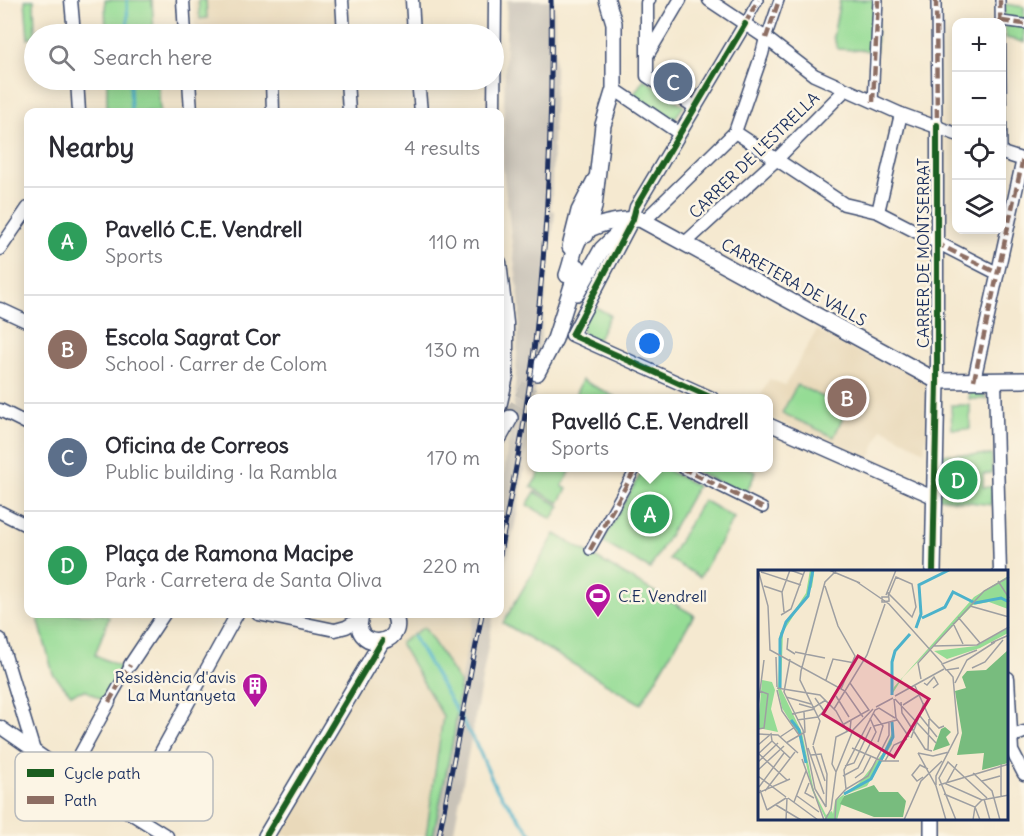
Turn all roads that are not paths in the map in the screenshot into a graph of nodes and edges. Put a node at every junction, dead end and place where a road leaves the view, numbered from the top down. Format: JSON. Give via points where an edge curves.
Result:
{"nodes":[{"id":1,"x":71,"y":0,"type":"edge"},
{"id":2,"x":183,"y":0,"type":"edge"},
{"id":3,"x":342,"y":0,"type":"edge"},
{"id":4,"x":412,"y":0,"type":"edge"},
{"id":5,"x":495,"y":0,"type":"edge"},
{"id":6,"x":649,"y":0,"type":"edge"},
{"id":7,"x":680,"y":0,"type":"edge"},
{"id":8,"x":710,"y":0,"type":"edge"},
{"id":9,"x":758,"y":0,"type":"edge"},
{"id":10,"x":779,"y":0,"type":"edge"},
{"id":11,"x":878,"y":0,"type":"edge"},
{"id":12,"x":936,"y":0,"type":"edge"},
{"id":13,"x":1000,"y":0,"type":"edge"},
{"id":14,"x":611,"y":3,"type":"edge"},
{"id":15,"x":1002,"y":18,"type":"edge"},
{"id":16,"x":1006,"y":22,"type":"edge"},
{"id":17,"x":73,"y":24,"type":"edge"},
{"id":18,"x":184,"y":24,"type":"edge"},
{"id":19,"x":343,"y":24,"type":"edge"},
{"id":20,"x":413,"y":24,"type":"edge"},
{"id":21,"x":495,"y":24,"type":"edge"},
{"id":22,"x":745,"y":24,"type":"junction"},
{"id":23,"x":1024,"y":24,"type":"edge"},
{"id":24,"x":766,"y":38,"type":"junction"},
{"id":25,"x":647,"y":55,"type":"junction"},
{"id":26,"x":1002,"y":72,"type":"edge"},
{"id":27,"x":614,"y":89,"type":"junction"},
{"id":28,"x":78,"y":90,"type":"edge"},
{"id":29,"x":190,"y":90,"type":"edge"},
{"id":30,"x":272,"y":90,"type":"edge"},
{"id":31,"x":348,"y":90,"type":"edge"},
{"id":32,"x":419,"y":90,"type":"edge"},
{"id":33,"x":493,"y":90,"type":"edge"},
{"id":34,"x":494,"y":90,"type":"edge"},
{"id":35,"x":845,"y":90,"type":"junction"},
{"id":36,"x":873,"y":102,"type":"junction"},
{"id":37,"x":695,"y":107,"type":"junction"},
{"id":38,"x":79,"y":108,"type":"edge"},
{"id":39,"x":191,"y":108,"type":"edge"},
{"id":40,"x":273,"y":108,"type":"edge"},
{"id":41,"x":349,"y":108,"type":"edge"},
{"id":42,"x":421,"y":108,"type":"edge"},
{"id":43,"x":490,"y":108,"type":"edge"},
{"id":44,"x":494,"y":108,"type":"edge"},
{"id":45,"x":901,"y":114,"type":"junction"},
{"id":46,"x":937,"y":125,"type":"junction"},
{"id":47,"x":1002,"y":126,"type":"edge"},
{"id":48,"x":735,"y":132,"type":"junction"},
{"id":49,"x":952,"y":132,"type":"edge"},
{"id":50,"x":679,"y":133,"type":"junction"},
{"id":51,"x":1006,"y":153,"type":"edge"},
{"id":52,"x":1024,"y":158,"type":"edge"},
{"id":53,"x":777,"y":159,"type":"junction"},
{"id":54,"x":588,"y":205,"type":"junction"},
{"id":55,"x":878,"y":212,"type":"junction"},
{"id":56,"x":24,"y":214,"type":"edge"},
{"id":57,"x":638,"y":220,"type":"junction"},
{"id":58,"x":614,"y":228,"type":"junction"},
{"id":59,"x":588,"y":229,"type":"junction"},
{"id":60,"x":685,"y":243,"type":"junction"},
{"id":61,"x":936,"y":243,"type":"junction"},
{"id":62,"x":0,"y":249,"type":"edge"},
{"id":63,"x":997,"y":273,"type":"junction"},
{"id":64,"x":567,"y":275,"type":"junction"},
{"id":65,"x":568,"y":300,"type":"junction"},
{"id":66,"x":1,"y":308,"type":"edge"},
{"id":67,"x":24,"y":320,"type":"edge"},
{"id":68,"x":504,"y":336,"type":"edge"},
{"id":69,"x":555,"y":339,"type":"junction"},
{"id":70,"x":537,"y":373,"type":"tunnel mouth"},
{"id":71,"x":974,"y":380,"type":"junction"},
{"id":72,"x":1024,"y":380,"type":"edge"},
{"id":73,"x":937,"y":381,"type":"junction"},
{"id":74,"x":995,"y":381,"type":"junction"},
{"id":75,"x":700,"y":394,"type":"edge"},
{"id":76,"x":0,"y":410,"type":"edge"},
{"id":77,"x":505,"y":412,"type":"edge"},
{"id":78,"x":24,"y":422,"type":"edge"},
{"id":79,"x":773,"y":426,"type":"edge"},
{"id":80,"x":634,"y":472,"type":"edge"},
{"id":81,"x":690,"y":472,"type":"edge"},
{"id":82,"x":933,"y":497,"type":"junction"},
{"id":83,"x":763,"y":508,"type":"dead end"},
{"id":84,"x":0,"y":512,"type":"edge"},
{"id":85,"x":24,"y":524,"type":"edge"},
{"id":86,"x":590,"y":550,"type":"dead end"},
{"id":87,"x":933,"y":570,"type":"edge"},
{"id":88,"x":1000,"y":570,"type":"edge"},
{"id":89,"x":161,"y":618,"type":"edge"},
{"id":90,"x":235,"y":618,"type":"edge"},
{"id":91,"x":286,"y":618,"type":"edge"},
{"id":92,"x":358,"y":618,"type":"edge"},
{"id":93,"x":361,"y":618,"type":"edge"},
{"id":94,"x":396,"y":618,"type":"edge"},
{"id":95,"x":0,"y":639,"type":"edge"},
{"id":96,"x":375,"y":640,"type":"junction"},
{"id":97,"x":130,"y":665,"type":"joint"},
{"id":98,"x":109,"y":702,"type":"joint"},
{"id":99,"x":1009,"y":710,"type":"edge"},
{"id":100,"x":0,"y":727,"type":"edge"},
{"id":101,"x":1024,"y":732,"type":"edge"},
{"id":102,"x":1010,"y":743,"type":"edge"},
{"id":103,"x":34,"y":751,"type":"joint"},
{"id":104,"x":82,"y":752,"type":"edge"},
{"id":105,"x":161,"y":752,"type":"edge"},
{"id":106,"x":1024,"y":774,"type":"edge"},
{"id":107,"x":142,"y":821,"type":"edge"},
{"id":108,"x":166,"y":836,"type":"edge"},
{"id":109,"x":266,"y":836,"type":"edge"}],
"edges":[{"from":1,"to":17,"type":"street"},
{"from":2,"to":18,"type":"street"},
{"from":3,"to":19,"type":"street"},
{"from":4,"to":20,"type":"street"},
{"from":5,"to":21,"type":"street"},
{"from":6,"to":25,"type":"street"},
{"from":7,"to":25,"type":"street"},
{"from":8,"to":22,"type":"street"},
{"from":9,"to":22,"type":"street"},
{"from":10,"to":24,"type":"street"},
{"from":11,"to":36,"type":"street"},
{"from":12,"to":46,"type":"street","name":"CARRER DE MONTSERRAT"},
{"from":13,"to":15,"type":"street"},
{"from":14,"to":27,"type":"street"},
{"from":16,"to":23,"type":"street"},
{"from":22,"to":24,"type":"street"},
{"from":22,"to":37,"type":"street"},
{"from":24,"to":35,"type":"street","via":[[814,75]]},
{"from":24,"to":48,"type":"street"},
{"from":25,"to":37,"type":"street","via":[[647,76]]},
{"from":26,"to":47,"type":"street"},
{"from":27,"to":50,"type":"street"},
{"from":27,"to":54,"type":"street"},
{"from":28,"to":38,"type":"street"},
{"from":29,"to":39,"type":"street"},
{"from":30,"to":40,"type":"street"},
{"from":31,"to":41,"type":"street"},
{"from":32,"to":42,"type":"street"},
{"from":33,"to":43,"type":"street"},
{"from":34,"to":44,"type":"street"},
{"from":35,"to":36,"type":"street"},
{"from":35,"to":53,"type":"street","name":"CARRER DE L'ESTRELLA"},
{"from":36,"to":45,"type":"street"},
{"from":37,"to":50,"type":"street"},
{"from":45,"to":46,"type":"street"},
{"from":45,"to":55,"type":"street"},
{"from":46,"to":49,"type":"street"},
{"from":46,"to":61,"type":"street","name":"CARRER DE MONTSERRAT"},
{"from":48,"to":53,"type":"street"},
{"from":48,"to":57,"type":"street"},
{"from":50,"to":57,"type":"street","via":[[636,207]]},
{"from":51,"to":52,"type":"street"},
{"from":52,"to":63,"type":"street"},
{"from":53,"to":55,"type":"street","via":[[844,204]]},
{"from":53,"to":60,"type":"street","name":"CARRER DE L'ESTRELLA"},
{"from":54,"to":58,"type":"street"},
{"from":54,"to":59,"type":"street"},
{"from":54,"to":64,"type":"street","via":[[571,240]]},
{"from":55,"to":61,"type":"street"},
{"from":56,"to":62,"type":"street"},
{"from":57,"to":58,"type":"street"},
{"from":57,"to":60,"type":"street","name":"CARRETERA DE VALLS"},
{"from":57,"to":75,"type":"street","via":[[572,335]]},
{"from":58,"to":59,"type":"street","via":[[599,234]]},
{"from":58,"to":69,"type":"street"},
{"from":59,"to":64,"type":"street","via":[[573,252]]},
{"from":59,"to":65,"type":"street"},
{"from":60,"to":73,"type":"street","name":"CARRETERA DE VALLS"},
{"from":61,"to":63,"type":"street"},
{"from":61,"to":73,"type":"street","name":"CARRER DE MONTSERRAT"},
{"from":63,"to":71,"type":"street"},
{"from":64,"to":65,"type":"street"},
{"from":65,"to":69,"type":"street"},
{"from":66,"to":67,"type":"street"},
{"from":68,"to":77,"type":"street"},
{"from":69,"to":70,"type":"street"},
{"from":71,"to":73,"type":"street"},
{"from":71,"to":74,"type":"street"},
{"from":72,"to":74,"type":"street"},
{"from":73,"to":82,"type":"street"},
{"from":74,"to":88,"type":"street"},
{"from":76,"to":78,"type":"street"},
{"from":79,"to":82,"type":"street"},
{"from":80,"to":86,"type":"street"},
{"from":81,"to":83,"type":"street"},
{"from":82,"to":87,"type":"street"},
{"from":84,"to":85,"type":"street"},
{"from":89,"to":97,"type":"street"},
{"from":90,"to":105,"type":"street"},
{"from":91,"to":92,"type":"street","via":[[335,630]]},
{"from":93,"to":96,"type":"street","via":[[361,630]]},
{"from":94,"to":96,"type":"street","via":[[397,625],[389,638]]},
{"from":95,"to":103,"type":"street"},
{"from":96,"to":109,"type":"street","via":[[372,655]]},
{"from":97,"to":98,"type":"street"},
{"from":98,"to":104,"type":"street"},
{"from":99,"to":102,"type":"street"},
{"from":100,"to":103,"type":"street"},
{"from":101,"to":102,"type":"street"},
{"from":102,"to":106,"type":"street"},
{"from":107,"to":108,"type":"street"}]}
